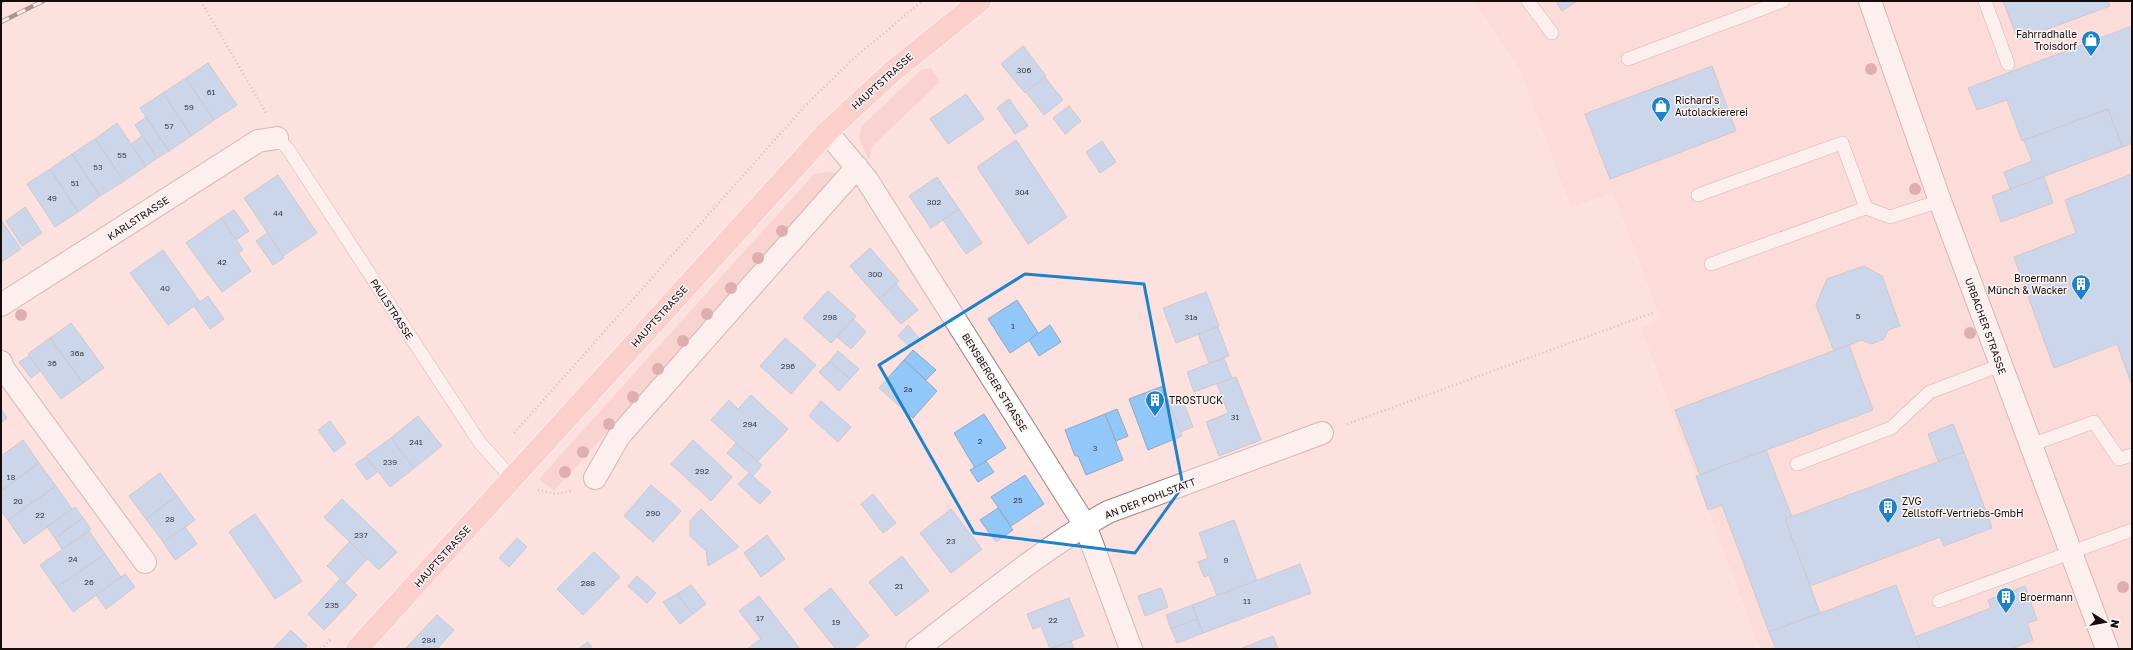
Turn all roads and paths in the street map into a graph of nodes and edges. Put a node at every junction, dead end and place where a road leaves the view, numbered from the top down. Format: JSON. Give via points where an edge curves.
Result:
{"nodes":[{"id":1,"x":201,"y":1,"type":"edge"},
{"id":2,"x":922,"y":1,"type":"edge"},
{"id":3,"x":980,"y":1,"type":"edge"},
{"id":4,"x":1528,"y":1,"type":"edge"},
{"id":5,"x":1784,"y":1,"type":"edge"},
{"id":6,"x":1870,"y":1,"type":"edge"},
{"id":7,"x":1985,"y":1,"type":"edge"},
{"id":8,"x":1552,"y":33,"type":"dead end"},
{"id":9,"x":1628,"y":59,"type":"dead end"},
{"id":10,"x":2008,"y":64,"type":"dead end"},
{"id":11,"x":827,"y":132,"type":"junction"},
{"id":12,"x":277,"y":138,"type":"junction"},
{"id":13,"x":857,"y":167,"type":"junction"},
{"id":14,"x":1698,"y":195,"type":"dead end"},
{"id":15,"x":1940,"y":201,"type":"junction"},
{"id":16,"x":1866,"y":208,"type":"junction"},
{"id":17,"x":1711,"y":264,"type":"dead end"},
{"id":18,"x":1,"y":305,"type":"edge"},
{"id":19,"x":1655,"y":312,"type":"dead end"},
{"id":20,"x":1,"y":362,"type":"edge"},
{"id":21,"x":2001,"y":365,"type":"junction"},
{"id":22,"x":1322,"y":433,"type":"joint"},
{"id":23,"x":2031,"y":444,"type":"junction"},
{"id":24,"x":2132,"y":455,"type":"edge"},
{"id":25,"x":494,"y":459,"type":"junction"},
{"id":26,"x":1797,"y":464,"type":"dead end"},
{"id":27,"x":512,"y":478,"type":"junction"},
{"id":28,"x":595,"y":478,"type":"joint"},
{"id":29,"x":1085,"y":525,"type":"junction"},
{"id":30,"x":2132,"y":530,"type":"edge"},
{"id":31,"x":2071,"y":554,"type":"junction"},
{"id":32,"x":145,"y":562,"type":"dead end"},
{"id":33,"x":1939,"y":601,"type":"dead end"},
{"id":34,"x":332,"y":638,"type":"dead end"},
{"id":35,"x":321,"y":649,"type":"edge"},
{"id":36,"x":357,"y":649,"type":"edge"},
{"id":37,"x":917,"y":649,"type":"edge"},
{"id":38,"x":1131,"y":649,"type":"edge"},
{"id":39,"x":2107,"y":649,"type":"edge"}],
"edges":[{"from":1,"to":12,"type":"path","via":[[273,123]]},
{"from":2,"to":25,"type":"path","via":[[853,58],[804,107],[552,389]]},
{"from":3,"to":11,"type":"main road","name":"HAUPTSTRASSE","via":[[893,71]]},
{"from":4,"to":8,"type":"lane"},
{"from":5,"to":9,"type":"lane"},
{"from":6,"to":15,"type":"street","name":"URBACHER STRASSE"},
{"from":7,"to":10,"type":"lane"},
{"from":11,"to":13,"type":"street","name":"BENSBERGER STRASSE"},
{"from":11,"to":27,"type":"main road","name":"HAUPTSTRASSE"},
{"from":12,"to":18,"type":"street","name":"KARLSTRASSE","via":[[258,141]]},
{"from":12,"to":25,"type":"lane","name":"PAULSTRASSE","via":[[292,156],[480,442]]},
{"from":13,"to":28,"type":"street","via":[[619,436]]},
{"from":13,"to":29,"type":"street","name":"BENSBERGER STRASSE"},
{"from":14,"to":16,"type":"lane","via":[[1842,143]]},
{"from":15,"to":16,"type":"lane","via":[[1890,217]]},
{"from":15,"to":21,"type":"street","name":"URBACHER STRASSE"},
{"from":16,"to":17,"type":"lane"},
{"from":19,"to":22,"type":"path"},
{"from":20,"to":32,"type":"street"},
{"from":21,"to":23,"type":"street","name":"URBACHER STRASSE"},
{"from":21,"to":26,"type":"lane","via":[[1930,392],[1891,428]]},
{"from":22,"to":29,"type":"street","name":"AN DER POHLSTATT","via":[[1108,512]]},
{"from":23,"to":24,"type":"lane","via":[[2094,422],[2120,459]]},
{"from":23,"to":31,"type":"street","name":"URBACHER STRASSE"},
{"from":25,"to":27,"type":"lane","name":"PAULSTRASSE"},
{"from":27,"to":28,"type":"path","via":[[531,488],[556,494],[565,493]]},
{"from":27,"to":36,"type":"main road","name":"HAUPTSTRASSE"},
{"from":29,"to":37,"type":"street","name":"AN DER POHLSTATT"},
{"from":29,"to":38,"type":"street","name":"BENSBERGER STRASSE"},
{"from":30,"to":31,"type":"lane"},
{"from":31,"to":33,"type":"lane"},
{"from":31,"to":39,"type":"street","name":"URBACHER STRASSE"},
{"from":34,"to":35,"type":"path"}]}
